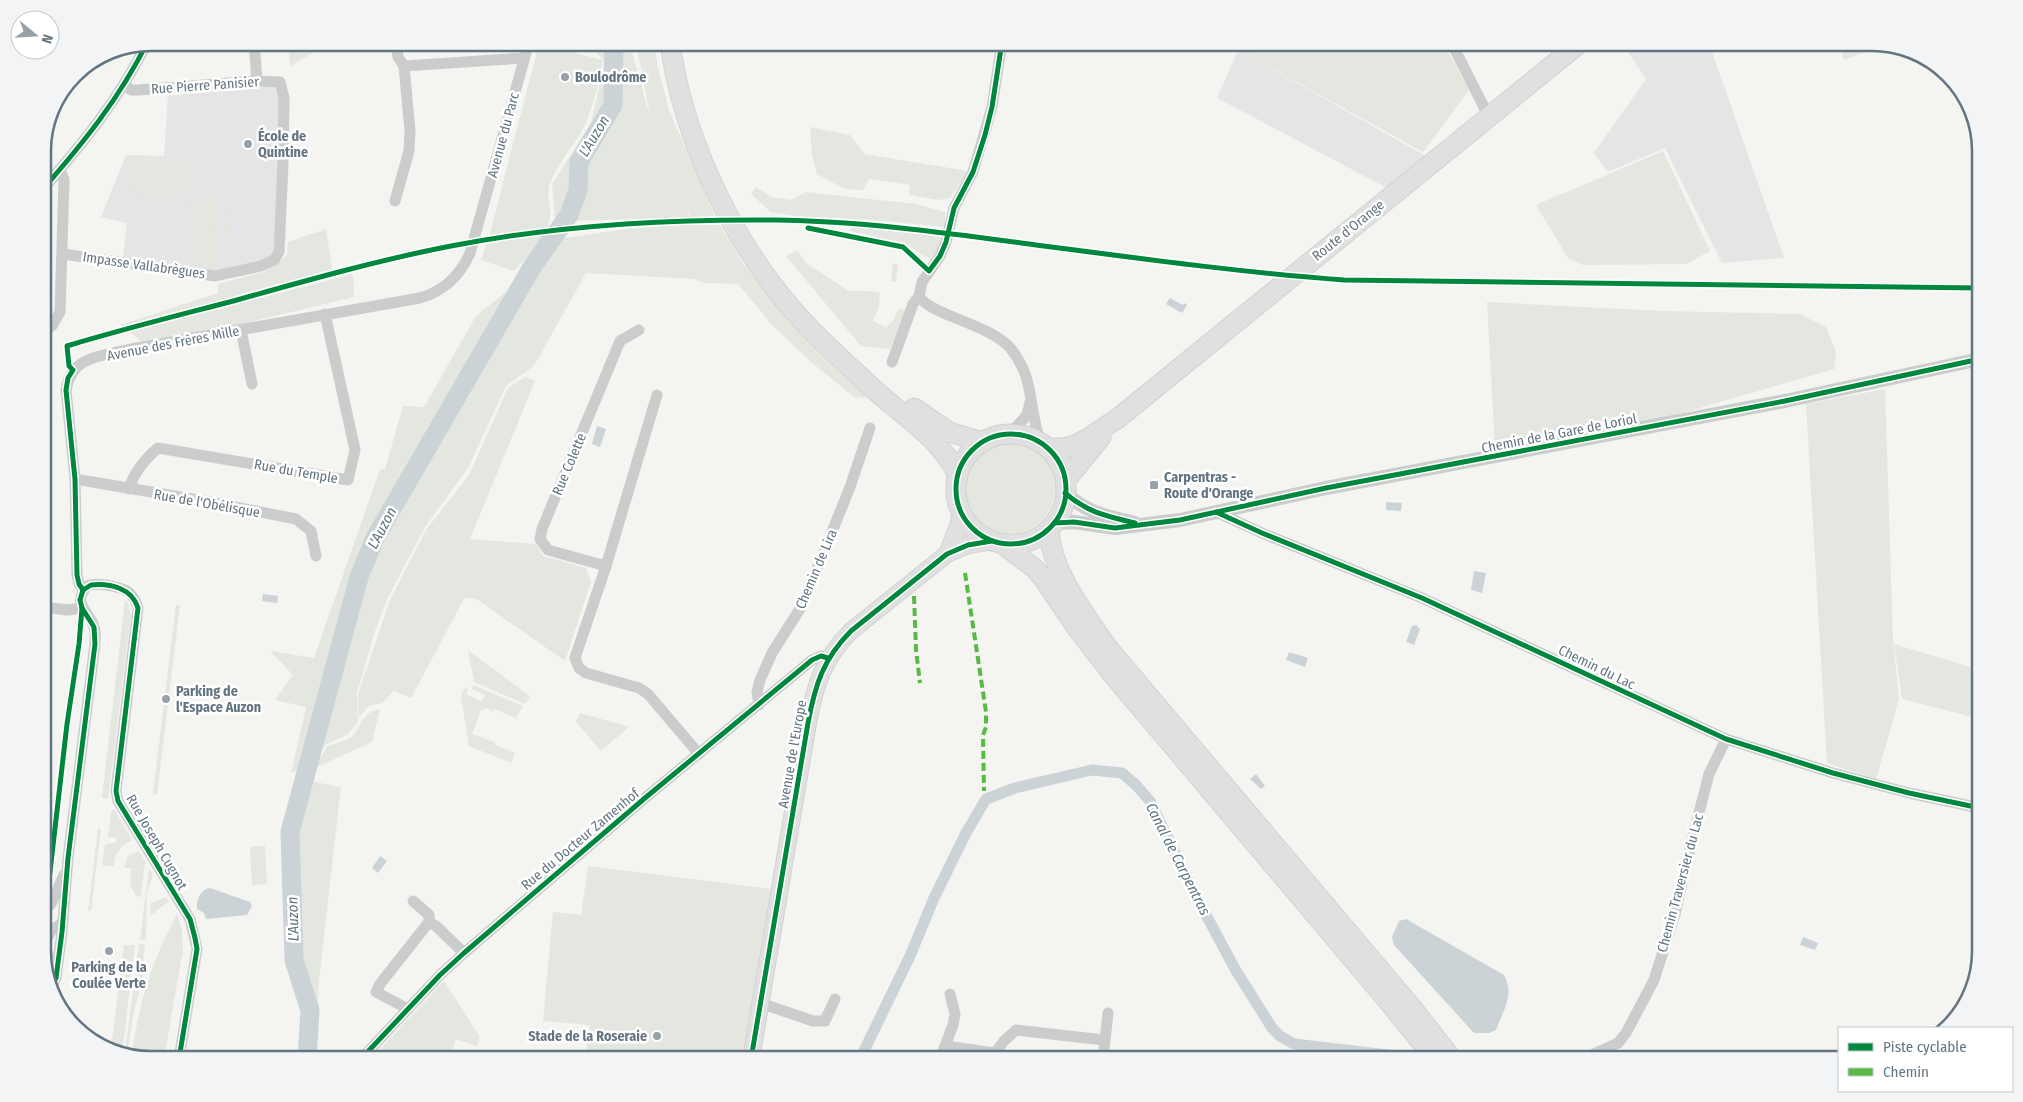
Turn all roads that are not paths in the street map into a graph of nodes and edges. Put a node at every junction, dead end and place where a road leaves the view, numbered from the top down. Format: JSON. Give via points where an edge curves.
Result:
{"nodes":[{"id":1,"x":255,"y":51,"type":"edge"},
{"id":2,"x":397,"y":51,"type":"edge"},
{"id":3,"x":526,"y":51,"type":"edge"},
{"id":4,"x":672,"y":51,"type":"edge"},
{"id":5,"x":685,"y":51,"type":"edge"},
{"id":6,"x":1001,"y":51,"type":"edge"},
{"id":7,"x":1456,"y":51,"type":"edge"},
{"id":8,"x":1570,"y":51,"type":"edge"},
{"id":9,"x":142,"y":52,"type":"edge"},
{"id":10,"x":524,"y":58,"type":"junction"},
{"id":11,"x":404,"y":66,"type":"junction"},
{"id":12,"x":258,"y":81,"type":"junction"},
{"id":13,"x":124,"y":86,"type":"junction"},
{"id":14,"x":1489,"y":117,"type":"junction"},
{"id":15,"x":60,"y":169,"type":"junction"},
{"id":16,"x":51,"y":180,"type":"edge"},
{"id":17,"x":395,"y":201,"type":"dead end"},
{"id":18,"x":478,"y":227,"type":"joint"},
{"id":19,"x":279,"y":252,"type":"joint"},
{"id":20,"x":63,"y":254,"type":"junction"},
{"id":21,"x":919,"y":296,"type":"junction"},
{"id":22,"x":325,"y":314,"type":"junction"},
{"id":23,"x":51,"y":327,"type":"edge"},
{"id":24,"x":242,"y":330,"type":"junction"},
{"id":25,"x":639,"y":330,"type":"dead end"},
{"id":26,"x":1972,"y":361,"type":"edge"},
{"id":27,"x":892,"y":362,"type":"dead end"},
{"id":28,"x":252,"y":384,"type":"dead end"},
{"id":29,"x":657,"y":396,"type":"dead end"},
{"id":30,"x":1031,"y":400,"type":"junction"},
{"id":31,"x":1117,"y":419,"type":"junction"},
{"id":32,"x":870,"y":428,"type":"dead end"},
{"id":33,"x":1010,"y":434,"type":"junction"},
{"id":34,"x":984,"y":442,"type":"junction"},
{"id":35,"x":1044,"y":446,"type":"junction"},
{"id":36,"x":958,"y":475,"type":"junction"},
{"id":37,"x":74,"y":479,"type":"junction"},
{"id":38,"x":1065,"y":487,"type":"junction"},
{"id":39,"x":129,"y":489,"type":"junction"},
{"id":40,"x":1216,"y":512,"type":"junction"},
{"id":41,"x":961,"y":513,"type":"junction"},
{"id":42,"x":1140,"y":524,"type":"junction"},
{"id":43,"x":1052,"y":525,"type":"junction"},
{"id":44,"x":1001,"y":545,"type":"junction"},
{"id":45,"x":946,"y":554,"type":"junction"},
{"id":46,"x":316,"y":556,"type":"dead end"},
{"id":47,"x":606,"y":566,"type":"junction"},
{"id":48,"x":84,"y":590,"type":"junction"},
{"id":49,"x":51,"y":608,"type":"edge"},
{"id":50,"x":82,"y":608,"type":"junction"},
{"id":51,"x":828,"y":658,"type":"junction"},
{"id":52,"x":758,"y":705,"type":"junction"},
{"id":53,"x":1726,"y":739,"type":"junction"},
{"id":54,"x":699,"y":754,"type":"junction"},
{"id":55,"x":1972,"y":806,"type":"edge"},
{"id":56,"x":67,"y":869,"type":"junction"},
{"id":57,"x":413,"y":900,"type":"dead end"},
{"id":58,"x":51,"y":904,"type":"edge"},
{"id":59,"x":51,"y":915,"type":"edge"},
{"id":60,"x":62,"y":922,"type":"junction"},
{"id":61,"x":429,"y":922,"type":"junction"},
{"id":62,"x":51,"y":932,"type":"edge"},
{"id":63,"x":464,"y":953,"type":"junction"},
{"id":64,"x":56,"y":979,"type":"edge"},
{"id":65,"x":950,"y":994,"type":"dead end"},
{"id":66,"x":835,"y":999,"type":"dead end"},
{"id":67,"x":760,"y":1003,"type":"junction"},
{"id":68,"x":408,"y":1009,"type":"junction"},
{"id":69,"x":1108,"y":1013,"type":"dead end"},
{"id":70,"x":1104,"y":1040,"type":"junction"},
{"id":71,"x":946,"y":1046,"type":"junction"},
{"id":72,"x":180,"y":1051,"type":"edge"},
{"id":73,"x":370,"y":1051,"type":"edge"},
{"id":74,"x":752,"y":1051,"type":"edge"},
{"id":75,"x":944,"y":1051,"type":"edge"},
{"id":76,"x":981,"y":1051,"type":"edge"},
{"id":77,"x":996,"y":1051,"type":"edge"},
{"id":78,"x":1104,"y":1051,"type":"edge"},
{"id":79,"x":1428,"y":1051,"type":"edge"},
{"id":80,"x":1445,"y":1051,"type":"edge"},
{"id":81,"x":1600,"y":1051,"type":"edge"}],
"edges":[{"from":1,"to":12,"type":"street"},
{"from":2,"to":11,"type":"street"},
{"from":3,"to":10,"type":"street","name":"Avenue du Parc"},
{"from":4,"to":36,"type":"main road","via":[[681,94],[710,180],[752,256],[775,289],[811,330],[868,385],[933,440]]},
{"from":5,"to":34,"type":"main road","via":[[692,89],[710,146],[739,213],[798,299],[838,341],[936,425]]},
{"from":6,"to":21,"type":"street","via":[[992,107],[973,172],[954,208],[940,256],[922,282]]},
{"from":7,"to":14,"type":"street"},
{"from":8,"to":14,"type":"main road","name":"Route d'Orange"},
{"from":9,"to":13,"type":"street"},
{"from":10,"to":11,"type":"street"},
{"from":10,"to":18,"type":"street","name":"Avenue du Parc"},
{"from":11,"to":17,"type":"street","via":[[409,151]]},
{"from":12,"to":13,"type":"street","name":"Rue Pierre Panisier","via":[[138,90]]},
{"from":12,"to":19,"type":"street","name":"Rue Pierre Panisier","via":[[280,82],[284,98]]},
{"from":13,"to":15,"type":"street"},
{"from":14,"to":31,"type":"main road","name":"Route d'Orange"},
{"from":15,"to":16,"type":"street"},
{"from":15,"to":20,"type":"street","via":[[64,180]]},
{"from":18,"to":22,"type":"street","name":"Avenue des Frères Mille","via":[[462,269],[436,292],[420,298]]},
{"from":19,"to":20,"type":"street","name":"Impasse Vallabrègues","via":[[274,260],[261,266],[215,276]]},
{"from":20,"to":23,"type":"street","via":[[60,312]]},
{"from":21,"to":27,"type":"street","via":[[913,304]]},
{"from":21,"to":30,"type":"street","via":[[927,304],[983,329],[1010,347],[1026,373]]},
{"from":22,"to":24,"type":"street","name":"Avenue des Frères Mille"},
{"from":22,"to":39,"type":"street","name":"Rue du Temple","via":[[355,450],[348,480],[158,448],[133,477]]},
{"from":24,"to":28,"type":"street"},
{"from":24,"to":37,"type":"street","name":"Avenue des Frères Mille","via":[[131,349],[90,359],[73,370],[66,390]]},
{"from":25,"to":47,"type":"street","name":"Rue Colette","via":[[620,341],[540,539],[548,550]]},
{"from":26,"to":40,"type":"street","name":"Chemin de la Gare de Loriol"},
{"from":29,"to":47,"type":"street"},
{"from":30,"to":33,"type":"street","via":[[1027,415]]},
{"from":30,"to":35,"type":"street","via":[[1037,432]]},
{"from":31,"to":35,"type":"main road","name":"Route d'Orange","via":[[1073,447],[1059,450]]},
{"from":31,"to":38,"type":"main road","name":"Route d'Orange"},
{"from":32,"to":52,"type":"street","name":"Chemin de Lira","via":[[803,604],[772,653],[760,680],[756,692]]},
{"from":33,"to":34,"type":"main road"},
{"from":33,"to":35,"type":"main road"},
{"from":34,"to":36,"type":"main road","via":[[967,456]]},
{"from":35,"to":38,"type":"main road","via":[[1062,469]]},
{"from":36,"to":41,"type":"main road"},
{"from":37,"to":39,"type":"street","name":"Rue de l'Obélisque"},
{"from":37,"to":48,"type":"street","name":"Avenue des Frères Mille","via":[[77,575]]},
{"from":38,"to":42,"type":"street","name":"Chemin de la Gare de Loriol","via":[[1080,506]]},
{"from":38,"to":43,"type":"main road","via":[[1060,514]]},
{"from":39,"to":46,"type":"street","name":"Rue de l'Obélisque","via":[[296,519],[311,531]]},
{"from":40,"to":42,"type":"street","name":"Chemin de la Gare de Loriol"},
{"from":40,"to":53,"type":"street","name":"Chemin du Lac","via":[[1422,598]]},
{"from":41,"to":44,"type":"main road","via":[[980,534]]},
{"from":41,"to":45,"type":"main road","name":"Avenue de l'Europe"},
{"from":42,"to":43,"type":"street","name":"Chemin de la Gare de Loriol","via":[[1115,528],[1074,522]]},
{"from":43,"to":44,"type":"main road","via":[[1041,535],[1022,543]]},
{"from":43,"to":80,"type":"main road","via":[[1052,548],[1065,581],[1108,648]]},
{"from":44,"to":45,"type":"main road","name":"Avenue de l'Europe","via":[[968,545]]},
{"from":44,"to":79,"type":"main road","via":[[1043,578],[1113,675]]},
{"from":45,"to":51,"type":"main road","name":"Avenue de l'Europe","via":[[851,631]]},
{"from":47,"to":54,"type":"street","via":[[575,658],[579,668],[648,694]]},
{"from":48,"to":50,"type":"street","name":"Avenue des Frères Mille","via":[[80,600]]},
{"from":48,"to":72,"type":"street","name":"Rue Joseph Cugnot","via":[[95,584],[122,589],[132,595],[138,608],[116,791],[118,801],[190,919],[195,938],[197,949]]},
{"from":49,"to":50,"type":"street"},
{"from":50,"to":56,"type":"street","via":[[94,626],[95,644]]},
{"from":51,"to":52,"type":"street","name":"Rue du Docteur Zamenhof","via":[[821,656],[812,660]]},
{"from":51,"to":67,"type":"main road","name":"Avenue de l'Europe","via":[[812,701]]},
{"from":52,"to":54,"type":"street","name":"Rue du Docteur Zamenhof"},
{"from":53,"to":55,"type":"street","name":"Chemin du Lac","via":[[1833,773]]},
{"from":53,"to":81,"type":"street","name":"Chemin Traversier du Lac","via":[[1709,774],[1675,914],[1654,980],[1626,1033],[1618,1042]]},
{"from":54,"to":63,"type":"street","name":"Rue du Docteur Zamenhof"},
{"from":56,"to":58,"type":"street"},
{"from":56,"to":60,"type":"street"},
{"from":57,"to":61,"type":"street","via":[[429,915]]},
{"from":59,"to":60,"type":"street"},
{"from":60,"to":62,"type":"street"},
{"from":60,"to":64,"type":"street"},
{"from":61,"to":63,"type":"street"},
{"from":61,"to":68,"type":"street","via":[[376,992]]},
{"from":63,"to":68,"type":"street","name":"Rue du Docteur Zamenhof"},
{"from":65,"to":71,"type":"street","via":[[955,1014]]},
{"from":66,"to":67,"type":"street","via":[[825,1021],[813,1021]]},
{"from":67,"to":74,"type":"main road","name":"Avenue de l'Europe"},
{"from":68,"to":73,"type":"street","name":"Rue du Docteur Zamenhof"},
{"from":69,"to":70,"type":"street"},
{"from":70,"to":77,"type":"street","via":[[1016,1030]]},
{"from":70,"to":78,"type":"street"},
{"from":71,"to":75,"type":"street"},
{"from":71,"to":76,"type":"street"}]}
